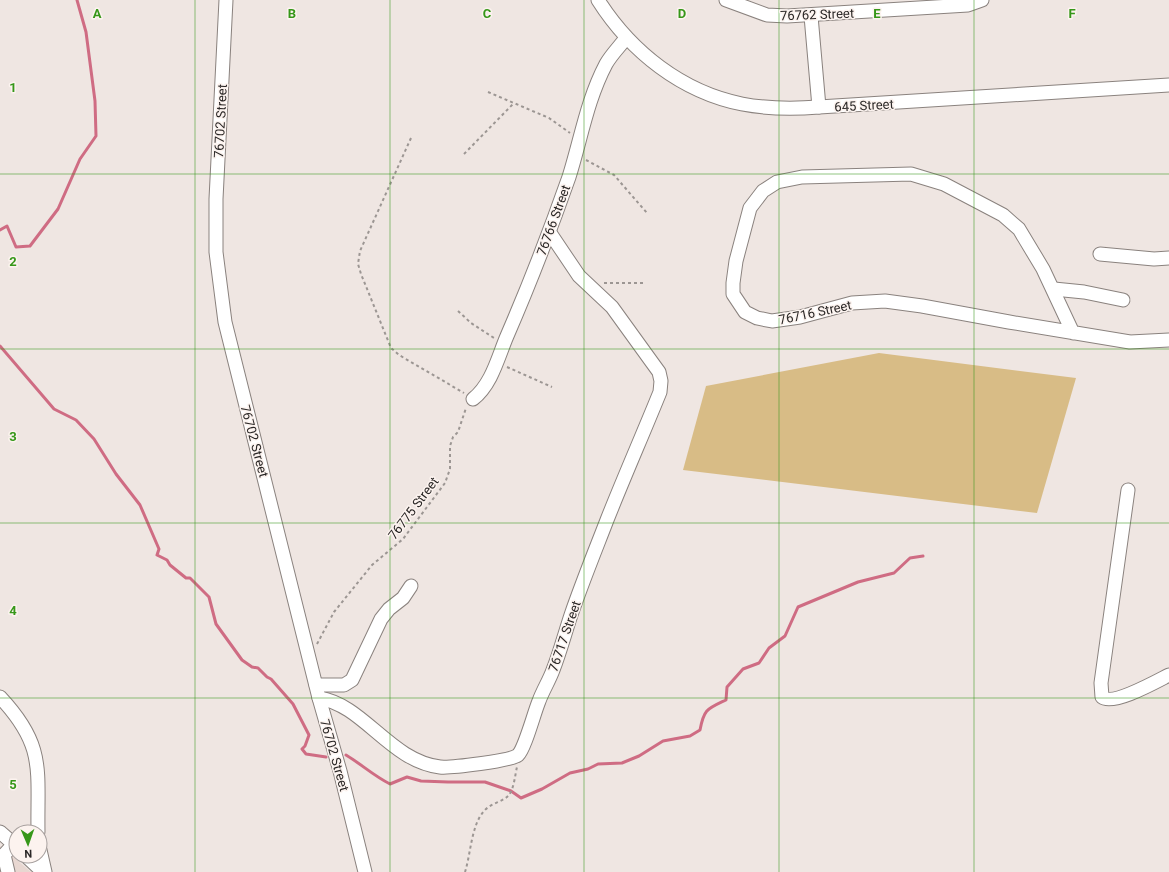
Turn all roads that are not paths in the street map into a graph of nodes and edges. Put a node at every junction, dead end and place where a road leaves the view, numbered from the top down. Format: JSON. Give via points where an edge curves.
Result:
{"nodes":[{"id":1,"x":226,"y":0,"type":"edge"},
{"id":2,"x":598,"y":0,"type":"edge"},
{"id":3,"x":726,"y":0,"type":"edge"},
{"id":4,"x":982,"y":0,"type":"edge"},
{"id":5,"x":811,"y":16,"type":"junction"},
{"id":6,"x":626,"y":38,"type":"junction"},
{"id":7,"x":1169,"y":85,"type":"edge"},
{"id":8,"x":818,"y":108,"type":"junction"},
{"id":9,"x":550,"y":233,"type":"junction"},
{"id":10,"x":1100,"y":254,"type":"dead end"},
{"id":11,"x":1169,"y":258,"type":"edge"},
{"id":12,"x":1054,"y":289,"type":"junction"},
{"id":13,"x":1123,"y":300,"type":"dead end"},
{"id":14,"x":1072,"y":332,"type":"junction"},
{"id":15,"x":1169,"y":340,"type":"edge"},
{"id":16,"x":473,"y":399,"type":"road end"},
{"id":17,"x":1128,"y":490,"type":"dead end"},
{"id":18,"x":411,"y":586,"type":"dead end"},
{"id":19,"x":1169,"y":675,"type":"edge"},
{"id":20,"x":316,"y":685,"type":"junction"},
{"id":21,"x":0,"y":697,"type":"edge"},
{"id":22,"x":319,"y":698,"type":"junction"},
{"id":23,"x":38,"y":824,"type":"edge"},
{"id":24,"x":0,"y":832,"type":"edge"},
{"id":25,"x":8,"y":839,"type":"edge"},
{"id":26,"x":2,"y":857,"type":"edge"},
{"id":27,"x":35,"y":864,"type":"edge"},
{"id":28,"x":8,"y":872,"type":"edge"},
{"id":29,"x":44,"y":872,"type":"edge"},
{"id":30,"x":365,"y":872,"type":"edge"}],
"edges":[{"from":1,"to":20,"type":"street","name":"76702 Street","via":[[216,199],[219,285],[235,367]]},
{"from":2,"to":6,"type":"street","name":"645 Street"},
{"from":3,"to":5,"type":"street","name":"76762 Street","via":[[767,15]]},
{"from":4,"to":5,"type":"street","name":"76762 Street","via":[[968,5]]},
{"from":5,"to":8,"type":"street"},
{"from":6,"to":8,"type":"street","name":"645 Street","via":[[664,70],[708,94],[742,104],[768,108]]},
{"from":6,"to":9,"type":"street","name":"76766 Street","via":[[604,69],[595,89]]},
{"from":7,"to":8,"type":"street","name":"645 Street"},
{"from":9,"to":16,"type":"street","name":"76766 Street","via":[[485,387]]},
{"from":9,"to":22,"type":"street","name":"76717 Street","via":[[570,264],[612,307],[659,372],[661,381],[660,392],[608,519],[553,670],[531,720],[522,750],[512,759],[498,762],[441,767],[431,765],[397,748],[345,706]]},
{"from":10,"to":11,"type":"street"},
{"from":12,"to":13,"type":"street"},
{"from":12,"to":14,"type":"street","name":"76716 Street"},
{"from":12,"to":14,"type":"street","name":"76716 Street","via":[[1019,229],[1003,215],[944,184],[911,174],[832,175],[777,182],[763,191],[750,208],[733,283],[733,294],[745,312],[772,321],[800,317],[852,303],[885,301]]},
{"from":14,"to":15,"type":"street","name":"76716 Street","via":[[1130,342]]},
{"from":17,"to":19,"type":"street","via":[[1101,683],[1102,697],[1115,699]]},
{"from":18,"to":20,"type":"street","via":[[403,598],[381,619],[352,680],[344,685]]},
{"from":20,"to":22,"type":"street","name":"76702 Street"},
{"from":21,"to":23,"type":"street","via":[[21,722],[36,754],[39,782]]},
{"from":22,"to":30,"type":"street","name":"76702 Street"},
{"from":24,"to":25,"type":"street"},
{"from":26,"to":28,"type":"street"},
{"from":27,"to":29,"type":"street"}]}
